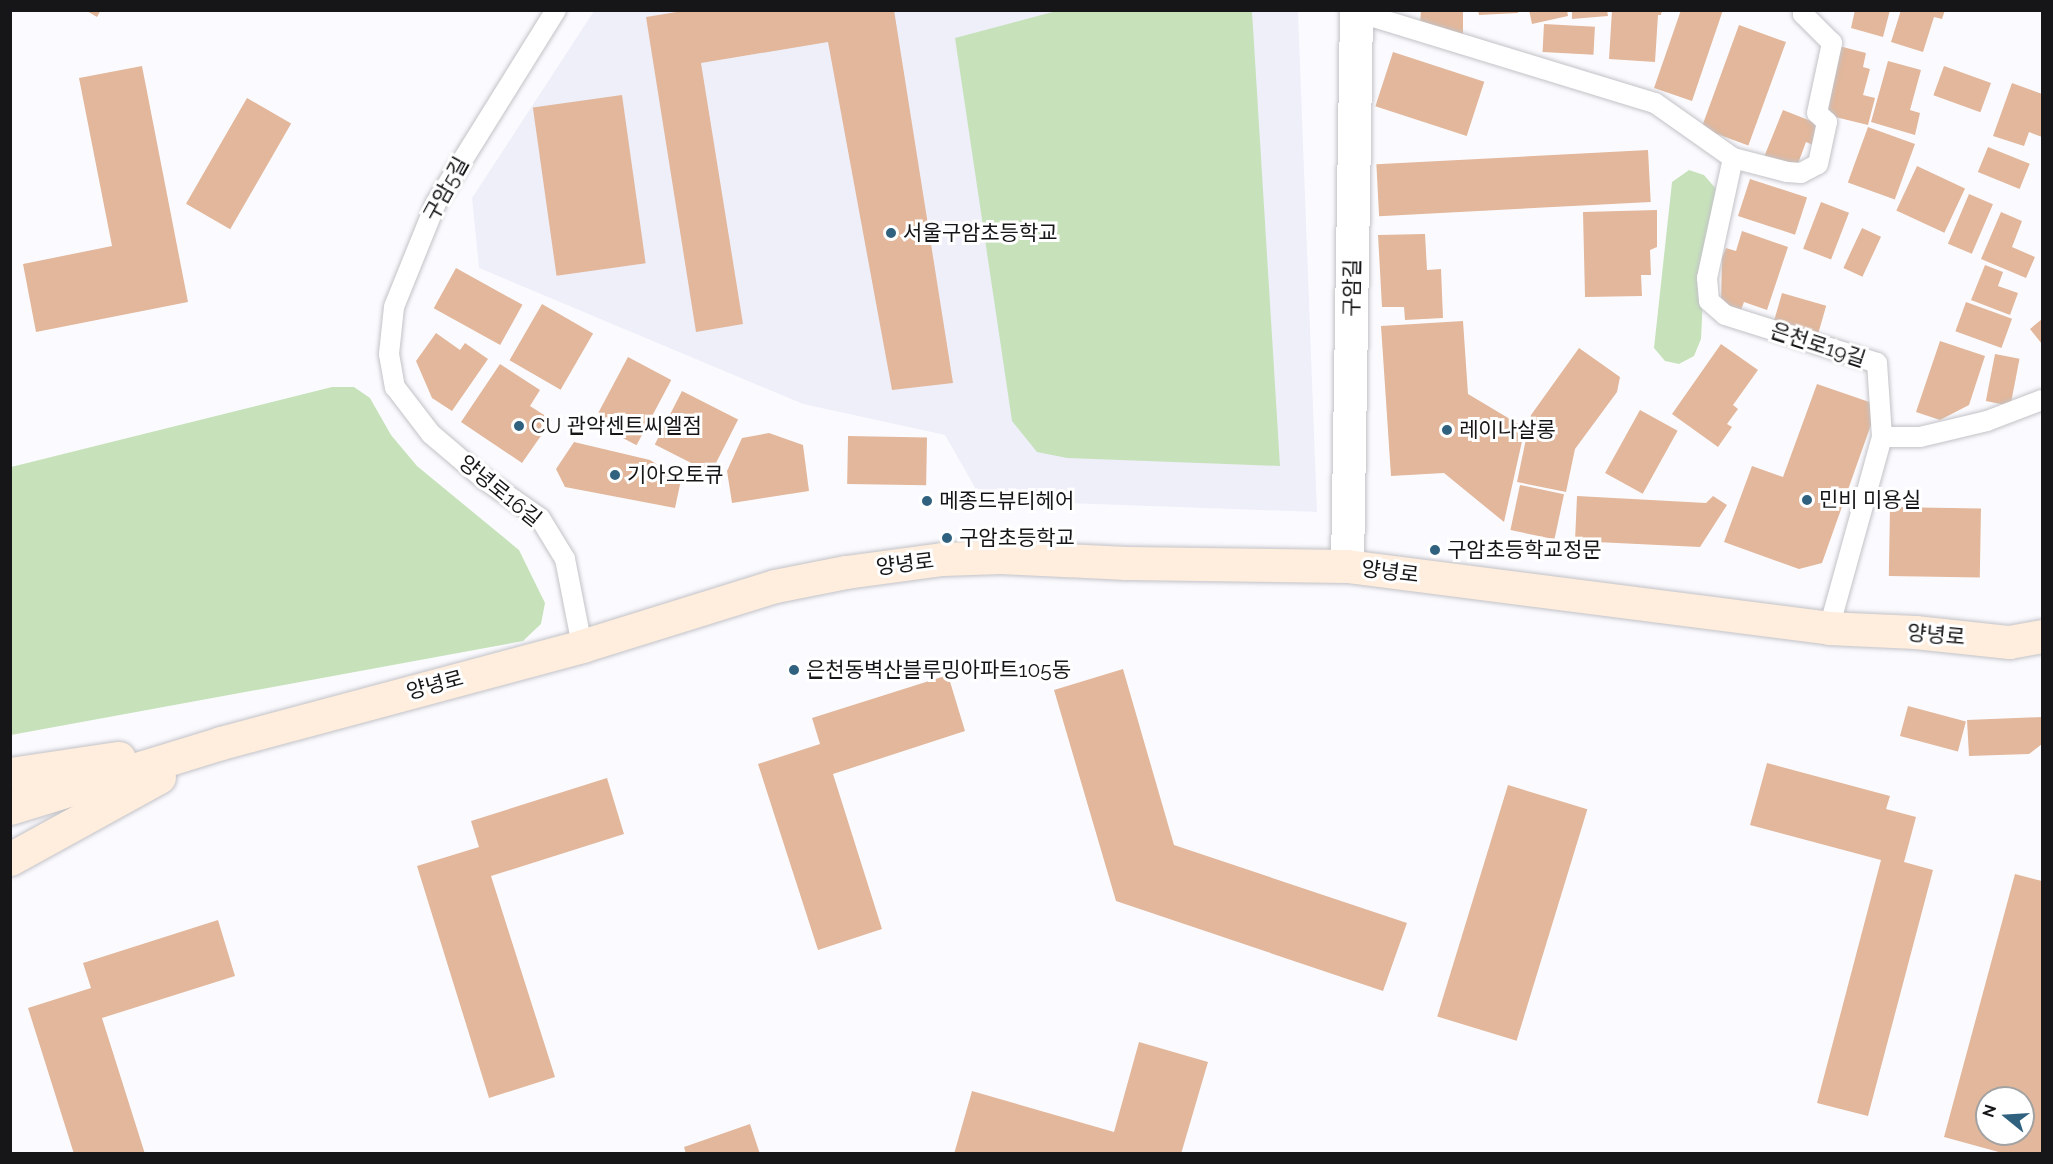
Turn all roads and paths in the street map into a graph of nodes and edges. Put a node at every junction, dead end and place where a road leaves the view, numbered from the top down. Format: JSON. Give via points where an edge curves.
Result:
{"nodes":[{"id":1,"x":556,"y":10,"type":"edge"},
{"id":2,"x":1803,"y":10,"type":"edge"},
{"id":3,"x":1356,"y":13,"type":"edge"},
{"id":4,"x":1733,"y":158,"type":"junction"},
{"id":5,"x":395,"y":387,"type":"joint"},
{"id":6,"x":2043,"y":400,"type":"edge"},
{"id":7,"x":1882,"y":437,"type":"junction"},
{"id":8,"x":1347,"y":566,"type":"junction"},
{"id":9,"x":1829,"y":628,"type":"junction"},
{"id":10,"x":2043,"y":636,"type":"edge"},
{"id":11,"x":582,"y":646,"type":"junction"},
{"id":12,"x":221,"y":743,"type":"junction"},
{"id":13,"x":10,"y":774,"type":"edge"},
{"id":14,"x":10,"y":808,"type":"edge"},
{"id":15,"x":10,"y":859,"type":"edge"}],
"edges":[{"from":1,"to":5,"type":"lane","name":"구암5길","via":[[445,187],[413,254],[394,307],[389,354]]},
{"from":2,"to":4,"type":"lane","via":[[1832,43],[1817,113],[1827,122],[1818,164],[1802,173],[1786,172]]},
{"from":3,"to":4,"type":"lane","via":[[1655,103]]},
{"from":3,"to":8,"type":"street","name":"구암길"},
{"from":4,"to":7,"type":"lane","name":"은천로19길","via":[[1707,278],[1709,300],[1725,315],[1877,363]]},
{"from":5,"to":11,"type":"lane","name":"양녕로16길","via":[[431,434],[484,479],[540,518],[565,559]]},
{"from":6,"to":7,"type":"lane","via":[[1987,421],[1920,437]]},
{"from":7,"to":9,"type":"lane"},
{"from":8,"to":9,"type":"main road","name":"양녕로"},
{"from":8,"to":11,"type":"main road","name":"양녕로","via":[[1000,557],[942,559],[774,586]]},
{"from":9,"to":10,"type":"main road","name":"양녕로","via":[[2009,642]]},
{"from":11,"to":12,"type":"main road","name":"양녕로"},
{"from":12,"to":13,"type":"main road"},
{"from":12,"to":14,"type":"main road","name":"양녕로"},
{"from":12,"to":15,"type":"main road"}]}
